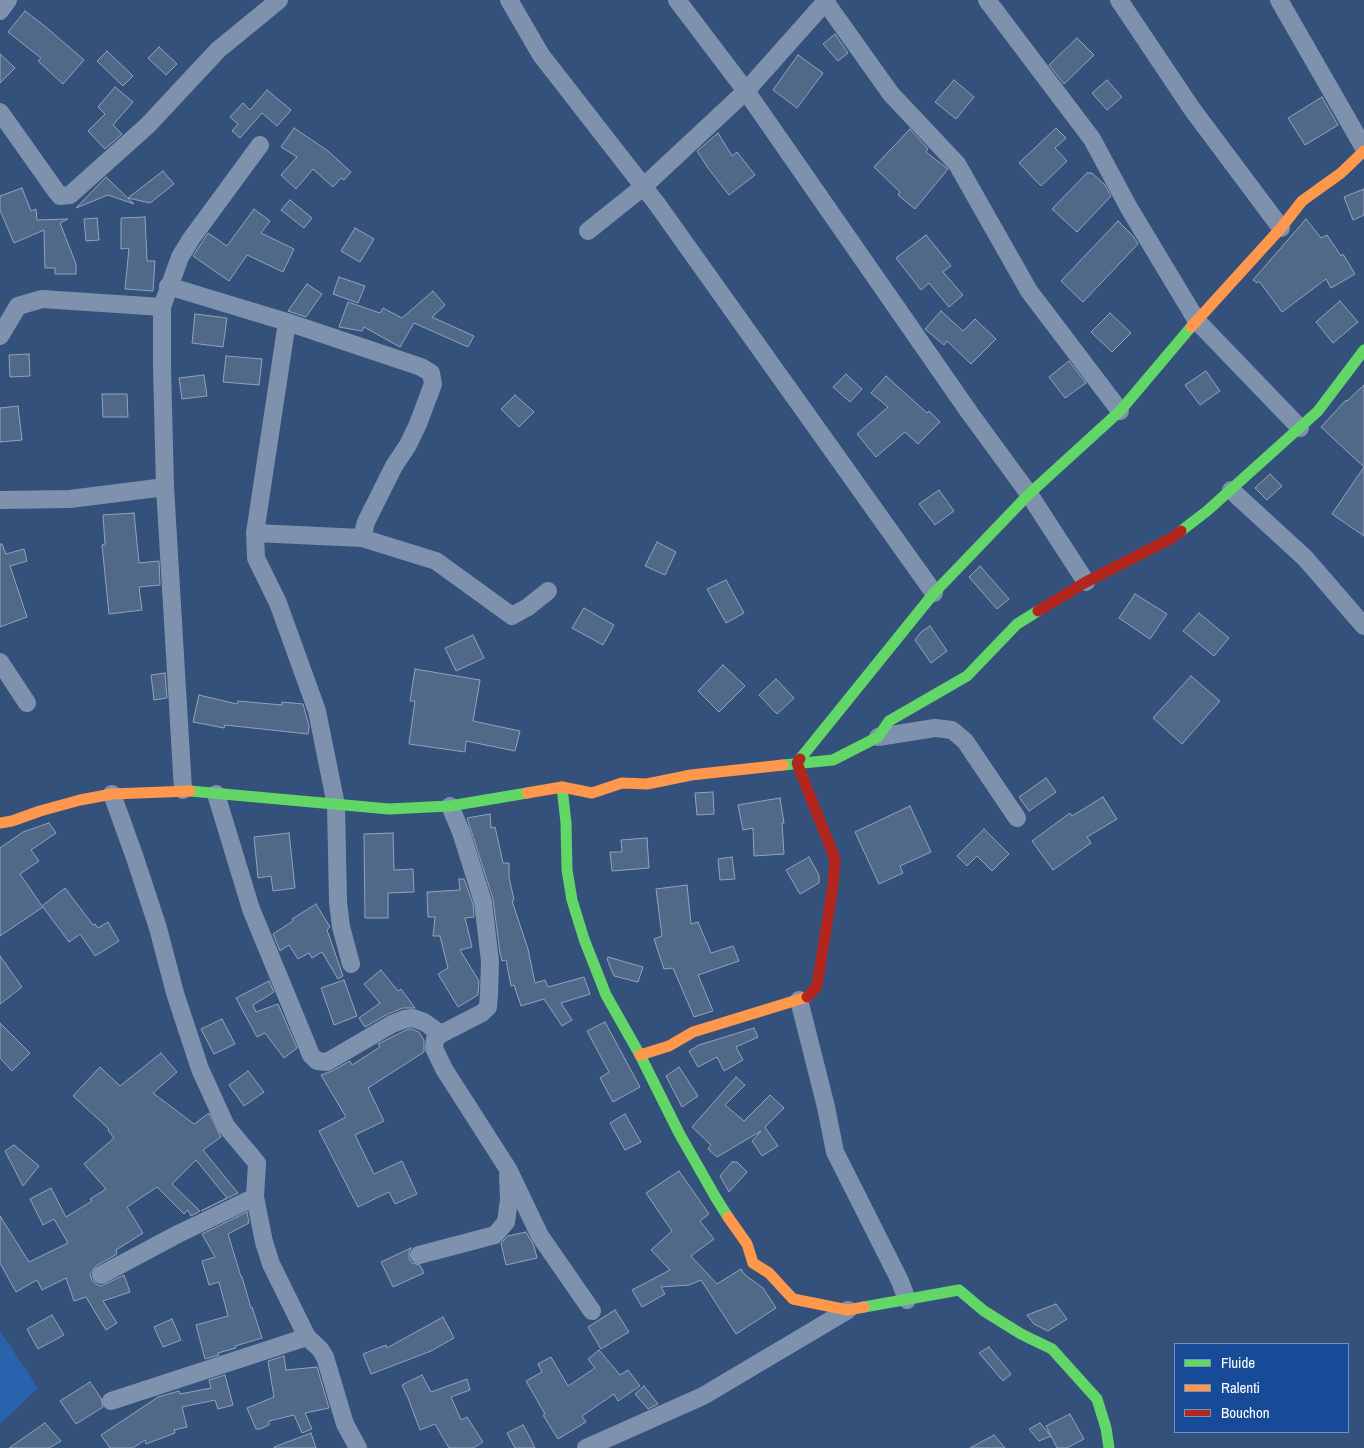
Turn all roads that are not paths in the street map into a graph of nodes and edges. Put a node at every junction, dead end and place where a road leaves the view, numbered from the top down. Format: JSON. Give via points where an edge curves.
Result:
{"nodes":[{"id":1,"x":8,"y":0,"type":"edge"},
{"id":2,"x":279,"y":0,"type":"edge"},
{"id":3,"x":509,"y":0,"type":"edge"},
{"id":4,"x":677,"y":0,"type":"edge"},
{"id":5,"x":987,"y":0,"type":"edge"},
{"id":6,"x":1119,"y":0,"type":"edge"},
{"id":7,"x":1279,"y":0,"type":"edge"},
{"id":8,"x":825,"y":1,"type":"edge"},
{"id":9,"x":0,"y":11,"type":"edge"},
{"id":10,"x":746,"y":91,"type":"junction"},
{"id":11,"x":0,"y":112,"type":"edge"},
{"id":12,"x":260,"y":145,"type":"dead end"},
{"id":13,"x":1364,"y":149,"type":"edge"},
{"id":14,"x":644,"y":187,"type":"junction"},
{"id":15,"x":1282,"y":228,"type":"junction"},
{"id":16,"x":588,"y":231,"type":"dead end"},
{"id":17,"x":168,"y":286,"type":"junction"},
{"id":18,"x":162,"y":307,"type":"junction"},
{"id":19,"x":1197,"y":321,"type":"junction"},
{"id":20,"x":287,"y":322,"type":"junction"},
{"id":21,"x":0,"y":336,"type":"edge"},
{"id":22,"x":1364,"y":350,"type":"edge"},
{"id":23,"x":1120,"y":411,"type":"junction"},
{"id":24,"x":1300,"y":428,"type":"junction"},
{"id":25,"x":166,"y":487,"type":"junction"},
{"id":26,"x":1231,"y":490,"type":"junction"},
{"id":27,"x":1029,"y":494,"type":"junction"},
{"id":28,"x":0,"y":500,"type":"edge"},
{"id":29,"x":255,"y":534,"type":"junction"},
{"id":30,"x":362,"y":538,"type":"junction"},
{"id":31,"x":1086,"y":582,"type":"junction"},
{"id":32,"x":548,"y":591,"type":"dead end"},
{"id":33,"x":934,"y":593,"type":"junction"},
{"id":34,"x":1364,"y":626,"type":"edge"},
{"id":35,"x":0,"y":662,"type":"edge"},
{"id":36,"x":27,"y":703,"type":"dead end"},
{"id":37,"x":878,"y":737,"type":"junction"},
{"id":38,"x":797,"y":763,"type":"junction"},
{"id":39,"x":562,"y":787,"type":"junction"},
{"id":40,"x":183,"y":790,"type":"junction"},
{"id":41,"x":112,"y":794,"type":"junction"},
{"id":42,"x":216,"y":794,"type":"junction"},
{"id":43,"x":336,"y":805,"type":"junction"},
{"id":44,"x":450,"y":806,"type":"junction"},
{"id":45,"x":1017,"y":818,"type":"dead end"},
{"id":46,"x":4,"y":826,"type":"edge"},
{"id":47,"x":351,"y":964,"type":"dead end"},
{"id":48,"x":799,"y":1000,"type":"junction"},
{"id":49,"x":441,"y":1034,"type":"junction"},
{"id":50,"x":640,"y":1055,"type":"junction"},
{"id":51,"x":508,"y":1169,"type":"junction"},
{"id":52,"x":254,"y":1197,"type":"junction"},
{"id":53,"x":419,"y":1255,"type":"dead end"},
{"id":54,"x":101,"y":1275,"type":"dead end"},
{"id":55,"x":907,"y":1300,"type":"junction"},
{"id":56,"x":848,"y":1310,"type":"junction"},
{"id":57,"x":592,"y":1311,"type":"dead end"},
{"id":58,"x":307,"y":1337,"type":"junction"},
{"id":59,"x":111,"y":1402,"type":"dead end"},
{"id":60,"x":358,"y":1448,"type":"edge"},
{"id":61,"x":586,"y":1448,"type":"edge"},
{"id":62,"x":1109,"y":1448,"type":"edge"}],
"edges":[{"from":1,"to":9,"type":"street"},
{"from":2,"to":11,"type":"street","via":[[218,50],[166,107],[70,195],[60,196]]},
{"from":3,"to":14,"type":"street","via":[[542,55]]},
{"from":4,"to":10,"type":"street"},
{"from":5,"to":19,"type":"street","via":[[1092,140]]},
{"from":6,"to":15,"type":"street","via":[[1192,109]]},
{"from":7,"to":13,"type":"street"},
{"from":8,"to":10,"type":"street"},
{"from":8,"to":23,"type":"street","via":[[891,94],[957,164],[1029,291]]},
{"from":10,"to":14,"type":"street"},
{"from":10,"to":27,"type":"street"},
{"from":12,"to":17,"type":"street","via":[[191,239]]},
{"from":13,"to":15,"type":"street","via":[[1341,173],[1302,201]]},
{"from":14,"to":16,"type":"street"},
{"from":14,"to":33,"type":"street"},
{"from":15,"to":19,"type":"street"},
{"from":17,"to":18,"type":"street"},
{"from":17,"to":20,"type":"street"},
{"from":18,"to":21,"type":"street","via":[[42,299],[18,306]]},
{"from":18,"to":25,"type":"street"},
{"from":19,"to":23,"type":"street"},
{"from":19,"to":24,"type":"street"},
{"from":20,"to":29,"type":"street"},
{"from":20,"to":30,"type":"street","via":[[431,373],[433,384],[418,424],[366,522]]},
{"from":22,"to":24,"type":"street","via":[[1318,411]]},
{"from":23,"to":27,"type":"street"},
{"from":24,"to":26,"type":"street"},
{"from":25,"to":28,"type":"street","via":[[70,499]]},
{"from":25,"to":40,"type":"street"},
{"from":26,"to":31,"type":"street","via":[[1172,538]]},
{"from":26,"to":34,"type":"street","via":[[1304,558]]},
{"from":27,"to":31,"type":"street"},
{"from":27,"to":33,"type":"street"},
{"from":29,"to":30,"type":"street"},
{"from":29,"to":43,"type":"street","via":[[256,558],[278,603],[317,711]]},
{"from":30,"to":32,"type":"street","via":[[436,561],[512,616]]},
{"from":31,"to":37,"type":"street","via":[[1017,624],[967,676],[889,720]]},
{"from":33,"to":38,"type":"street"},
{"from":35,"to":36,"type":"street"},
{"from":37,"to":38,"type":"street","via":[[832,760]]},
{"from":37,"to":45,"type":"street","via":[[935,728],[952,730],[964,741]]},
{"from":38,"to":39,"type":"street","via":[[691,775],[647,784],[622,783],[592,793]]},
{"from":38,"to":48,"type":"street","via":[[835,859],[817,986],[809,996]]},
{"from":39,"to":44,"type":"street"},
{"from":39,"to":50,"type":"street","via":[[572,900],[606,995]]},
{"from":40,"to":41,"type":"street"},
{"from":40,"to":42,"type":"street"},
{"from":41,"to":46,"type":"street","via":[[40,811]]},
{"from":41,"to":52,"type":"street","via":[[152,910],[200,1069],[226,1126],[257,1163]]},
{"from":42,"to":43,"type":"street"},
{"from":42,"to":49,"type":"street","via":[[251,910],[311,1055],[318,1061],[327,1062],[404,1019],[424,1022]]},
{"from":43,"to":44,"type":"street","via":[[389,809]]},
{"from":43,"to":47,"type":"street","via":[[338,902]]},
{"from":44,"to":49,"type":"street","via":[[480,889],[490,961],[488,1007]]},
{"from":48,"to":50,"type":"street","via":[[693,1032],[669,1046]]},
{"from":48,"to":55,"type":"street","via":[[835,1152]]},
{"from":49,"to":51,"type":"street","via":[[435,1039],[434,1048],[444,1069]]},
{"from":50,"to":56,"type":"street","via":[[679,1133],[747,1244],[753,1263],[769,1273],[793,1299]]},
{"from":51,"to":53,"type":"street","via":[[506,1222],[495,1235]]},
{"from":51,"to":57,"type":"street","via":[[540,1236]]},
{"from":52,"to":54,"type":"street"},
{"from":52,"to":58,"type":"street","via":[[271,1264]]},
{"from":55,"to":56,"type":"street"},
{"from":55,"to":62,"type":"street","via":[[959,1290],[984,1312],[1052,1349],[1096,1399]]},
{"from":56,"to":61,"type":"street","via":[[703,1396]]},
{"from":58,"to":59,"type":"street"},
{"from":58,"to":60,"type":"street","via":[[325,1357],[345,1424]]}]}
